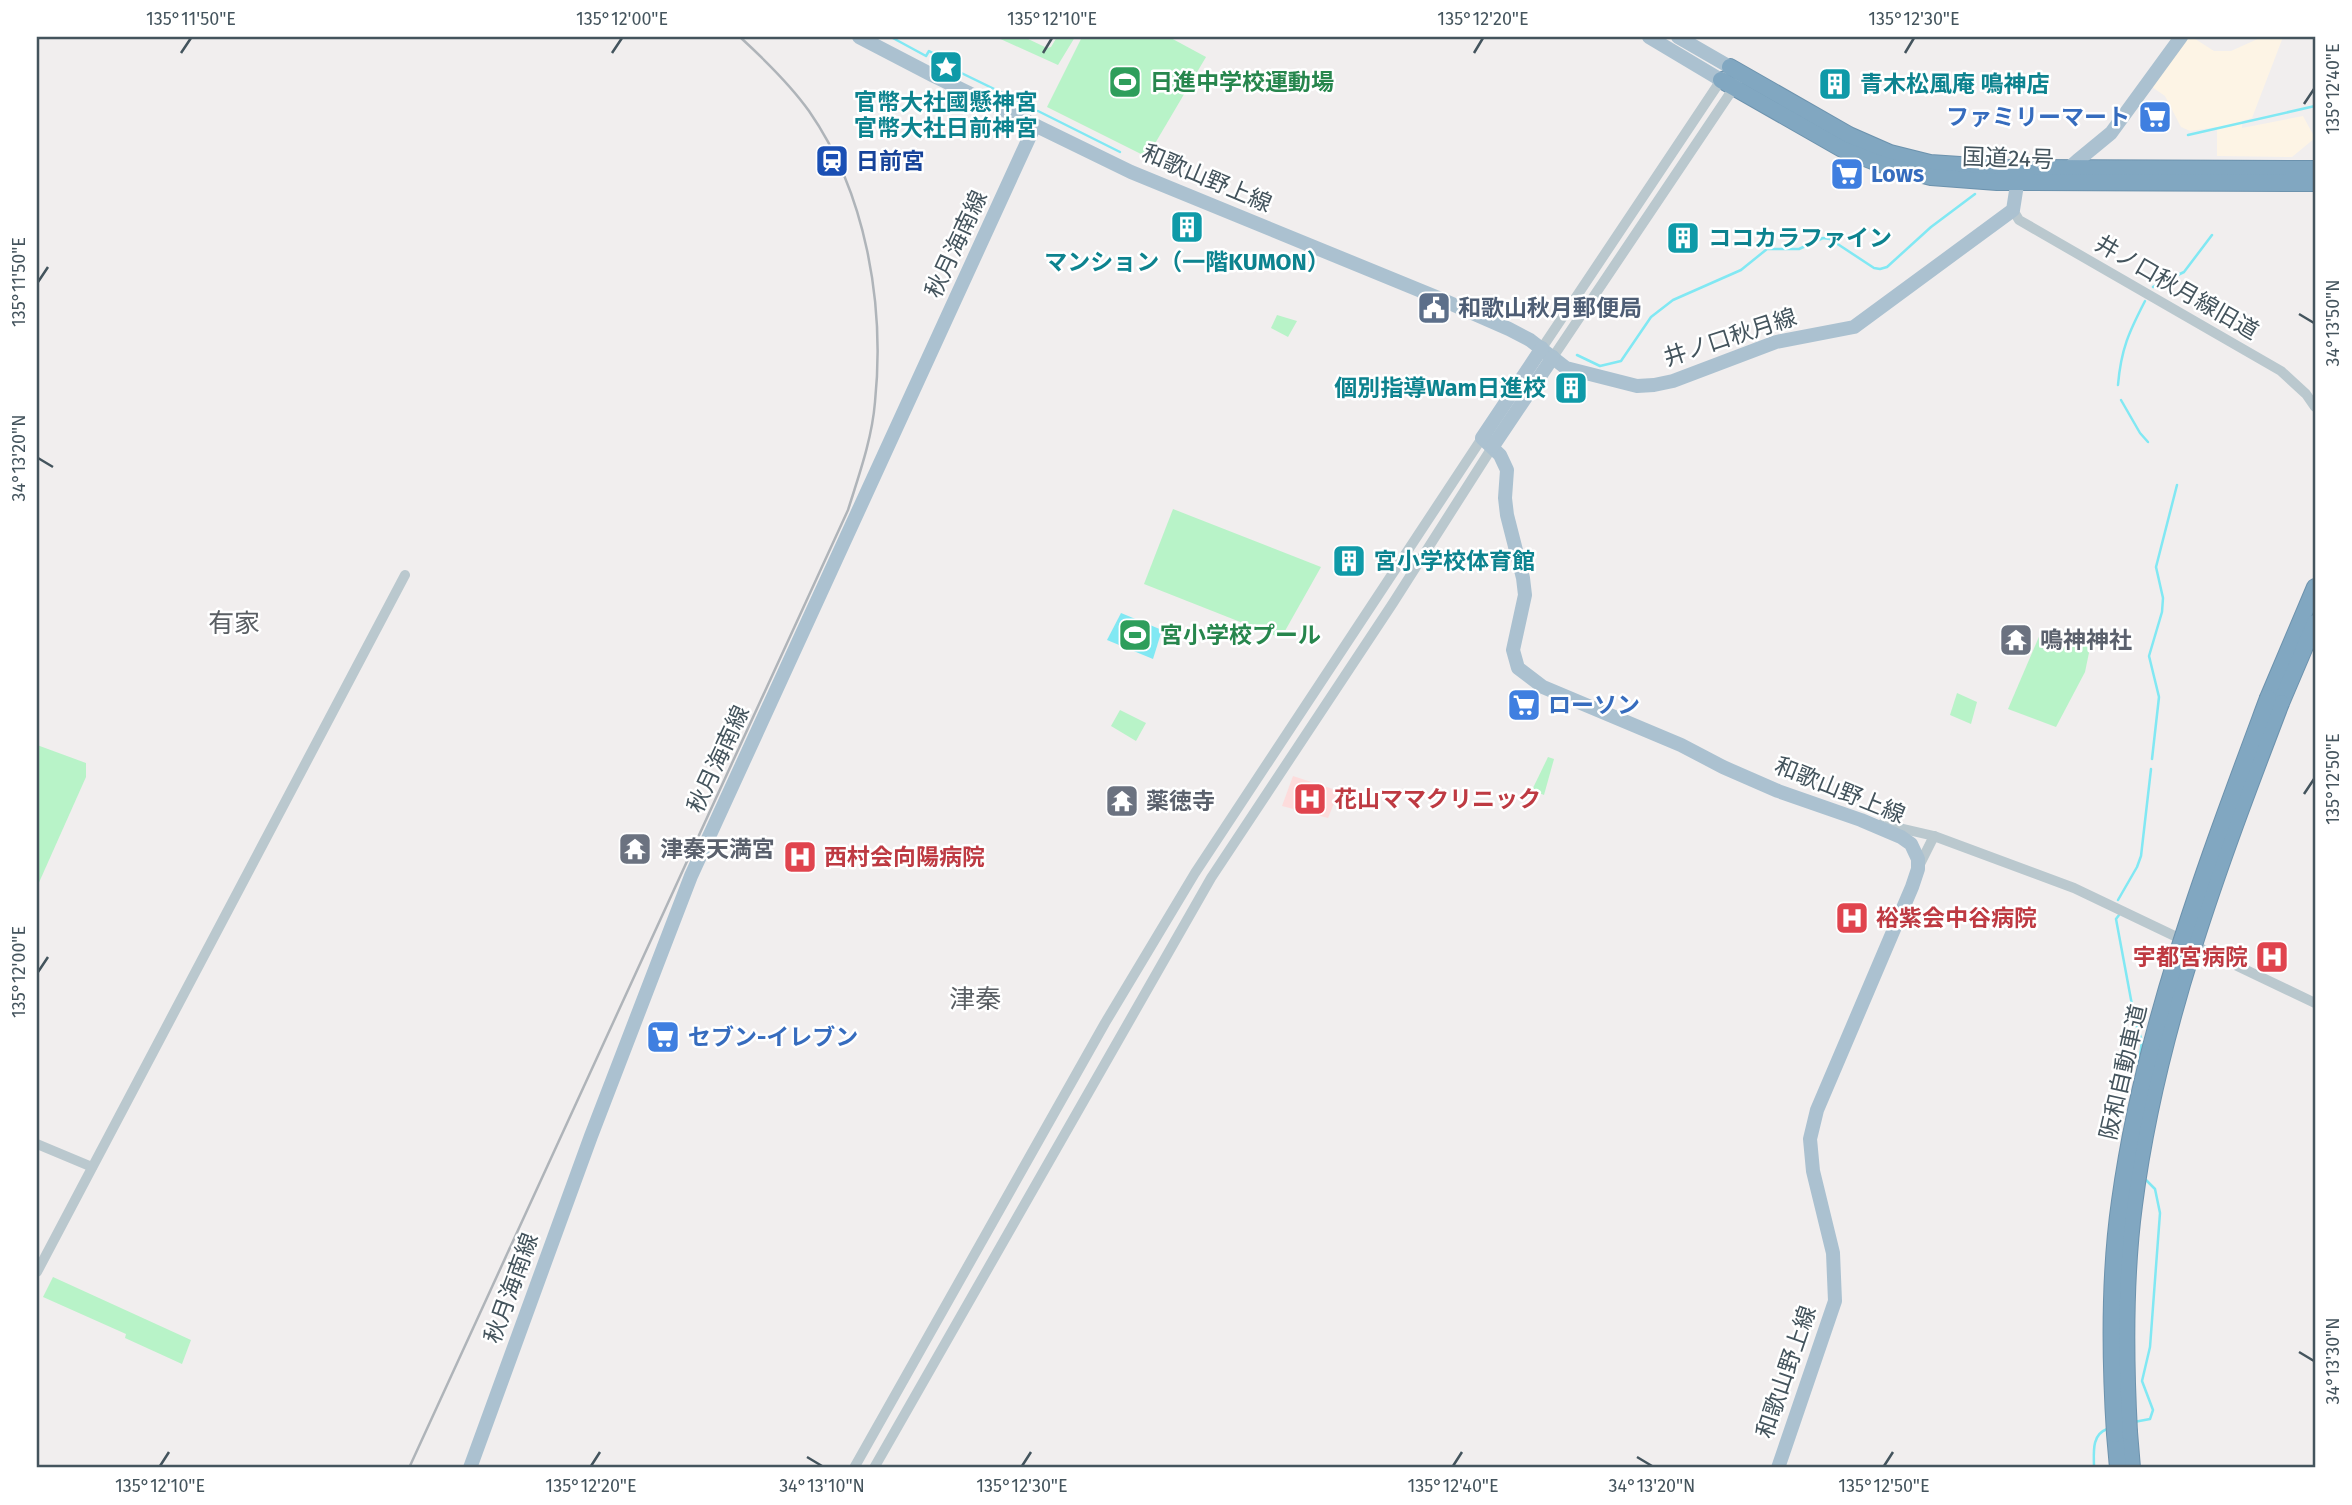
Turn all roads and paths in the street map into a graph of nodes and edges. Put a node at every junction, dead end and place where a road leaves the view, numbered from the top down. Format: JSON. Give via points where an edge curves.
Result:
{"nodes":[{"id":1,"x":859,"y":37,"type":"edge"},
{"id":2,"x":1649,"y":37,"type":"edge"},
{"id":3,"x":1678,"y":37,"type":"edge"},
{"id":4,"x":2181,"y":37,"type":"edge"},
{"id":5,"x":1732,"y":78,"type":"junction"},
{"id":6,"x":1035,"y":125,"type":"junction"},
{"id":7,"x":2315,"y":169,"type":"edge"},
{"id":8,"x":2019,"y":175,"type":"junction"},
{"id":9,"x":2068,"y":176,"type":"junction"},
{"id":10,"x":2315,"y":183,"type":"edge"},
{"id":11,"x":2013,"y":210,"type":"junction"},
{"id":12,"x":1548,"y":353,"type":"junction"},
{"id":13,"x":2315,"y":407,"type":"edge"},
{"id":14,"x":1488,"y":442,"type":"junction"},
{"id":15,"x":405,"y":575,"type":"dead end"},
{"id":16,"x":2315,"y":587,"type":"edge"},
{"id":17,"x":2315,"y":623,"type":"edge"},
{"id":18,"x":2275,"y":701,"type":"junction"},
{"id":19,"x":1861,"y":820,"type":"junction"},
{"id":20,"x":1934,"y":836,"type":"junction"},
{"id":21,"x":1918,"y":869,"type":"junction"},
{"id":22,"x":2315,"y":1003,"type":"edge"},
{"id":23,"x":37,"y":1144,"type":"edge"},
{"id":24,"x":92,"y":1167,"type":"junction"},
{"id":25,"x":37,"y":1272,"type":"edge"},
{"id":26,"x":2122,"y":1433,"type":"junction"},
{"id":27,"x":470,"y":1468,"type":"edge"},
{"id":28,"x":854,"y":1468,"type":"edge"},
{"id":29,"x":874,"y":1468,"type":"edge"},
{"id":30,"x":1778,"y":1468,"type":"edge"},
{"id":31,"x":2118,"y":1468,"type":"edge"},
{"id":32,"x":2132,"y":1468,"type":"edge"}],
"edges":[{"from":1,"to":6,"type":"main road","name":"和歌山野上線"},
{"from":2,"to":5,"type":"main road"},
{"from":3,"to":5,"type":"main road"},
{"from":4,"to":9,"type":"main road","via":[[2111,133]]},
{"from":5,"to":8,"type":"highway","name":"国道24号","via":[[1817,136],[1880,164],[1931,177]]},
{"from":5,"to":12,"type":"street"},
{"from":6,"to":12,"type":"main road","name":"和歌山野上線","via":[[1132,172],[1509,329]]},
{"from":6,"to":27,"type":"main road","name":"秋月海南線","via":[[691,876],[590,1136]]},
{"from":7,"to":9,"type":"highway","name":"国道24号"},
{"from":8,"to":9,"type":"highway","name":"国道24号"},
{"from":8,"to":11,"type":"main road"},
{"from":9,"to":10,"type":"highway","name":"国道24号"},
{"from":11,"to":12,"type":"main road","name":"井ノ口秋月線","via":[[1854,327],[1776,342],[1654,385],[1637,386],[1566,368]]},
{"from":11,"to":13,"type":"street","name":"井ノ口秋月線旧道","via":[[2019,220],[2281,371]]},
{"from":12,"to":14,"type":"main road"},
{"from":14,"to":19,"type":"main road","name":"和歌山野上線","via":[[1507,470],[1507,515],[1523,578],[1525,595],[1513,650],[1518,668],[1543,687],[1723,767]]},
{"from":14,"to":28,"type":"street","via":[[1195,873]]},
{"from":14,"to":29,"type":"street","via":[[1393,603],[1211,878]]},
{"from":15,"to":24,"type":"street"},
{"from":16,"to":18,"type":"highway","name":"阪和自動車道"},
{"from":17,"to":18,"type":"highway","name":"阪和自動車道"},
{"from":18,"to":26,"type":"highway","name":"阪和自動車道","bridge":true,"via":[[2204,869],[2141,1084],[2113,1270],[2112,1385]]},
{"from":19,"to":20,"type":"street"},
{"from":19,"to":21,"type":"main road","name":"和歌山野上線","via":[[1911,844]]},
{"from":20,"to":21,"type":"street"},
{"from":20,"to":22,"type":"street","via":[[2074,888]]},
{"from":21,"to":30,"type":"main road","name":"和歌山野上線","via":[[1812,1128],[1813,1171],[1833,1253],[1835,1301]]},
{"from":23,"to":24,"type":"street"},
{"from":24,"to":25,"type":"street"},
{"from":26,"to":31,"type":"highway","name":"阪和自動車道"},
{"from":26,"to":32,"type":"highway","name":"阪和自動車道"}]}
